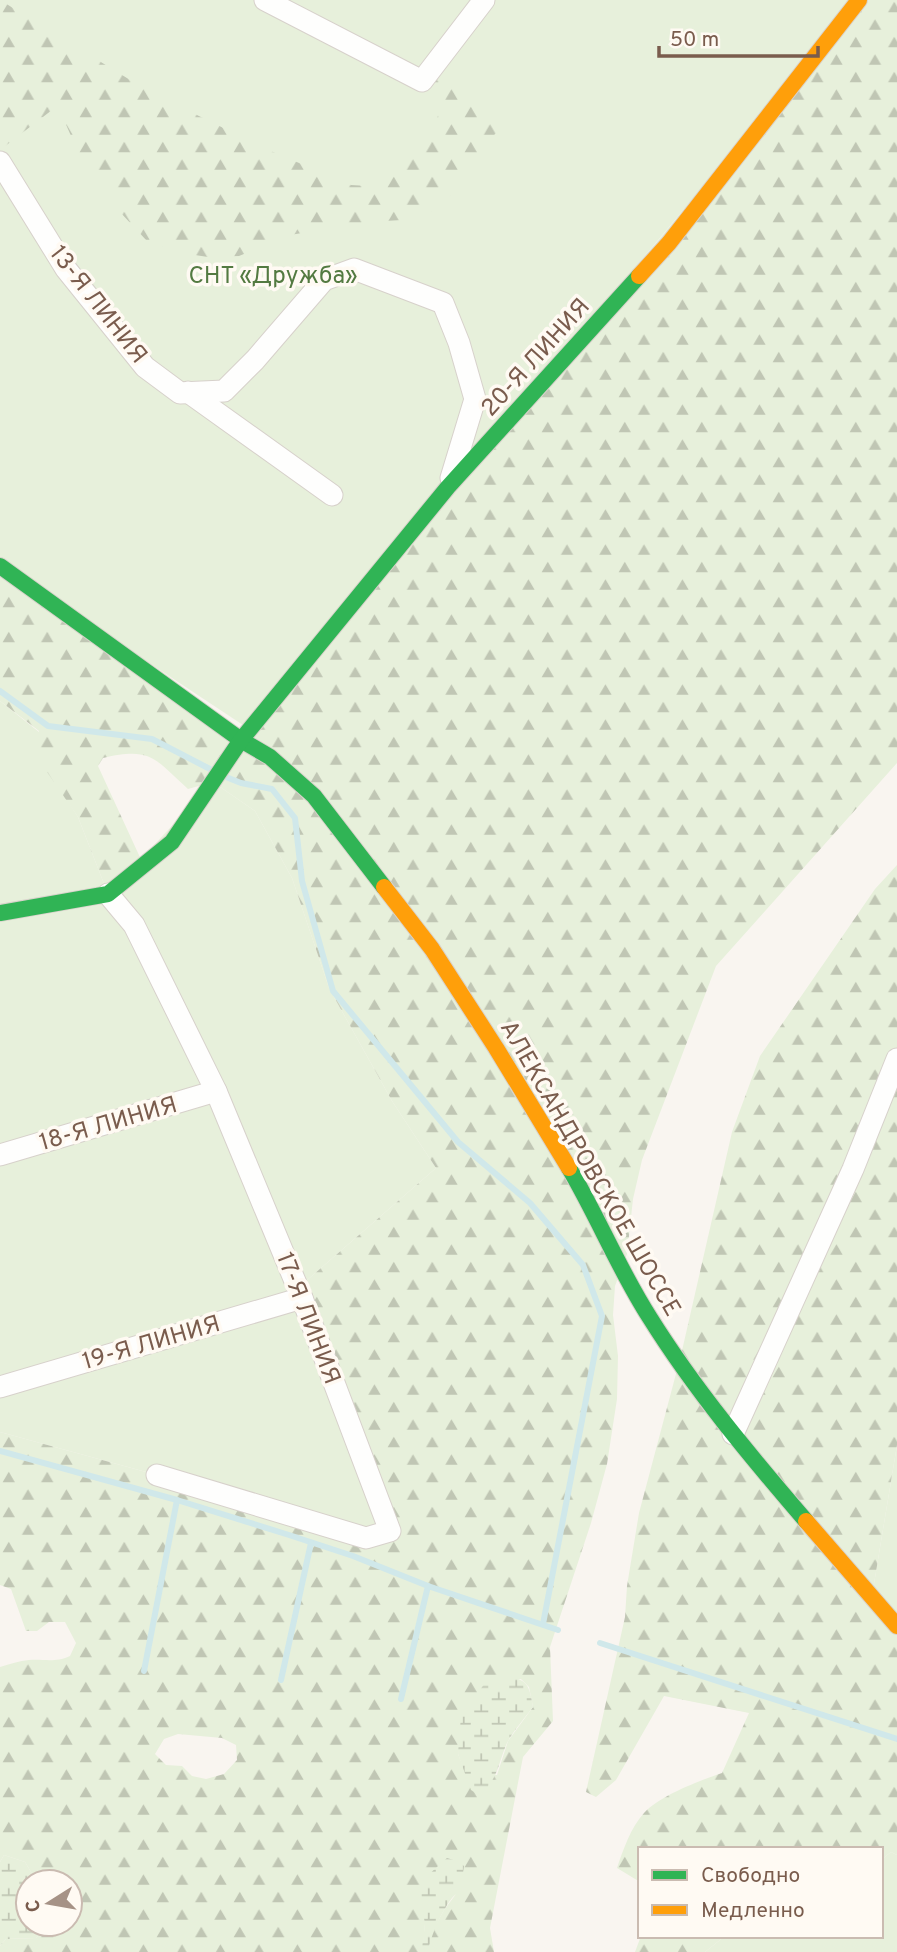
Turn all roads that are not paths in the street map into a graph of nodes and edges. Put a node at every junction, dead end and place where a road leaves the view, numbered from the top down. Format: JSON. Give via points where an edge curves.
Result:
{"nodes":[{"id":1,"x":265,"y":0,"type":"edge"},
{"id":2,"x":484,"y":0,"type":"edge"},
{"id":3,"x":859,"y":0,"type":"edge"},
{"id":4,"x":0,"y":162,"type":"edge"},
{"id":5,"x":188,"y":393,"type":"junction"},
{"id":6,"x":448,"y":487,"type":"junction"},
{"id":7,"x":332,"y":495,"type":"dead end"},
{"id":8,"x":0,"y":566,"type":"edge"},
{"id":9,"x":241,"y":740,"type":"junction"},
{"id":10,"x":108,"y":894,"type":"junction"},
{"id":11,"x":0,"y":913,"type":"edge"},
{"id":12,"x":897,"y":1059,"type":"edge"},
{"id":13,"x":216,"y":1091,"type":"junction"},
{"id":14,"x":0,"y":1155,"type":"edge"},
{"id":15,"x":302,"y":1298,"type":"junction"},
{"id":16,"x":0,"y":1387,"type":"edge"},
{"id":17,"x":733,"y":1434,"type":"junction"},
{"id":18,"x":157,"y":1475,"type":"dead end"},
{"id":19,"x":897,"y":1626,"type":"edge"}],
"edges":[{"from":1,"to":2,"type":"street","via":[[422,80]]},
{"from":3,"to":6,"type":"street","name":"20-Я ЛИНИЯ","via":[[669,243]]},
{"from":4,"to":5,"type":"street","name":"13-Я ЛИНИЯ","via":[[66,270],[145,367],[180,393]]},
{"from":5,"to":6,"type":"street","via":[[224,391],[324,280],[354,269],[394,283],[443,303],[475,399]]},
{"from":5,"to":7,"type":"street","name":"13-Я ЛИНИЯ"},
{"from":6,"to":9,"type":"street","name":"20-Я ЛИНИЯ"},
{"from":8,"to":9,"type":"street","name":"АЛЕКСАНДРОВСКОЕ ШОССЕ"},
{"from":9,"to":10,"type":"street","name":"20-Я ЛИНИЯ","via":[[172,842]]},
{"from":9,"to":17,"type":"street","name":"АЛЕКСАНДРОВСКОЕ ШОССЕ","via":[[270,757],[314,796],[432,948],[585,1195],[649,1317]]},
{"from":10,"to":11,"type":"street"},
{"from":10,"to":13,"type":"street","name":"17-Я ЛИНИЯ","via":[[134,925]]},
{"from":12,"to":17,"type":"street","via":[[853,1169]]},
{"from":13,"to":14,"type":"street","name":"18-Я ЛИНИЯ"},
{"from":13,"to":15,"type":"street","name":"17-Я ЛИНИЯ"},
{"from":15,"to":16,"type":"street","name":"19-Я ЛИНИЯ"},
{"from":15,"to":18,"type":"street","name":"17-Я ЛИНИЯ","via":[[396,1535],[366,1538]]},
{"from":17,"to":19,"type":"street","name":"АЛЕКСАНДРОВСКОЕ ШОССЕ"}]}
